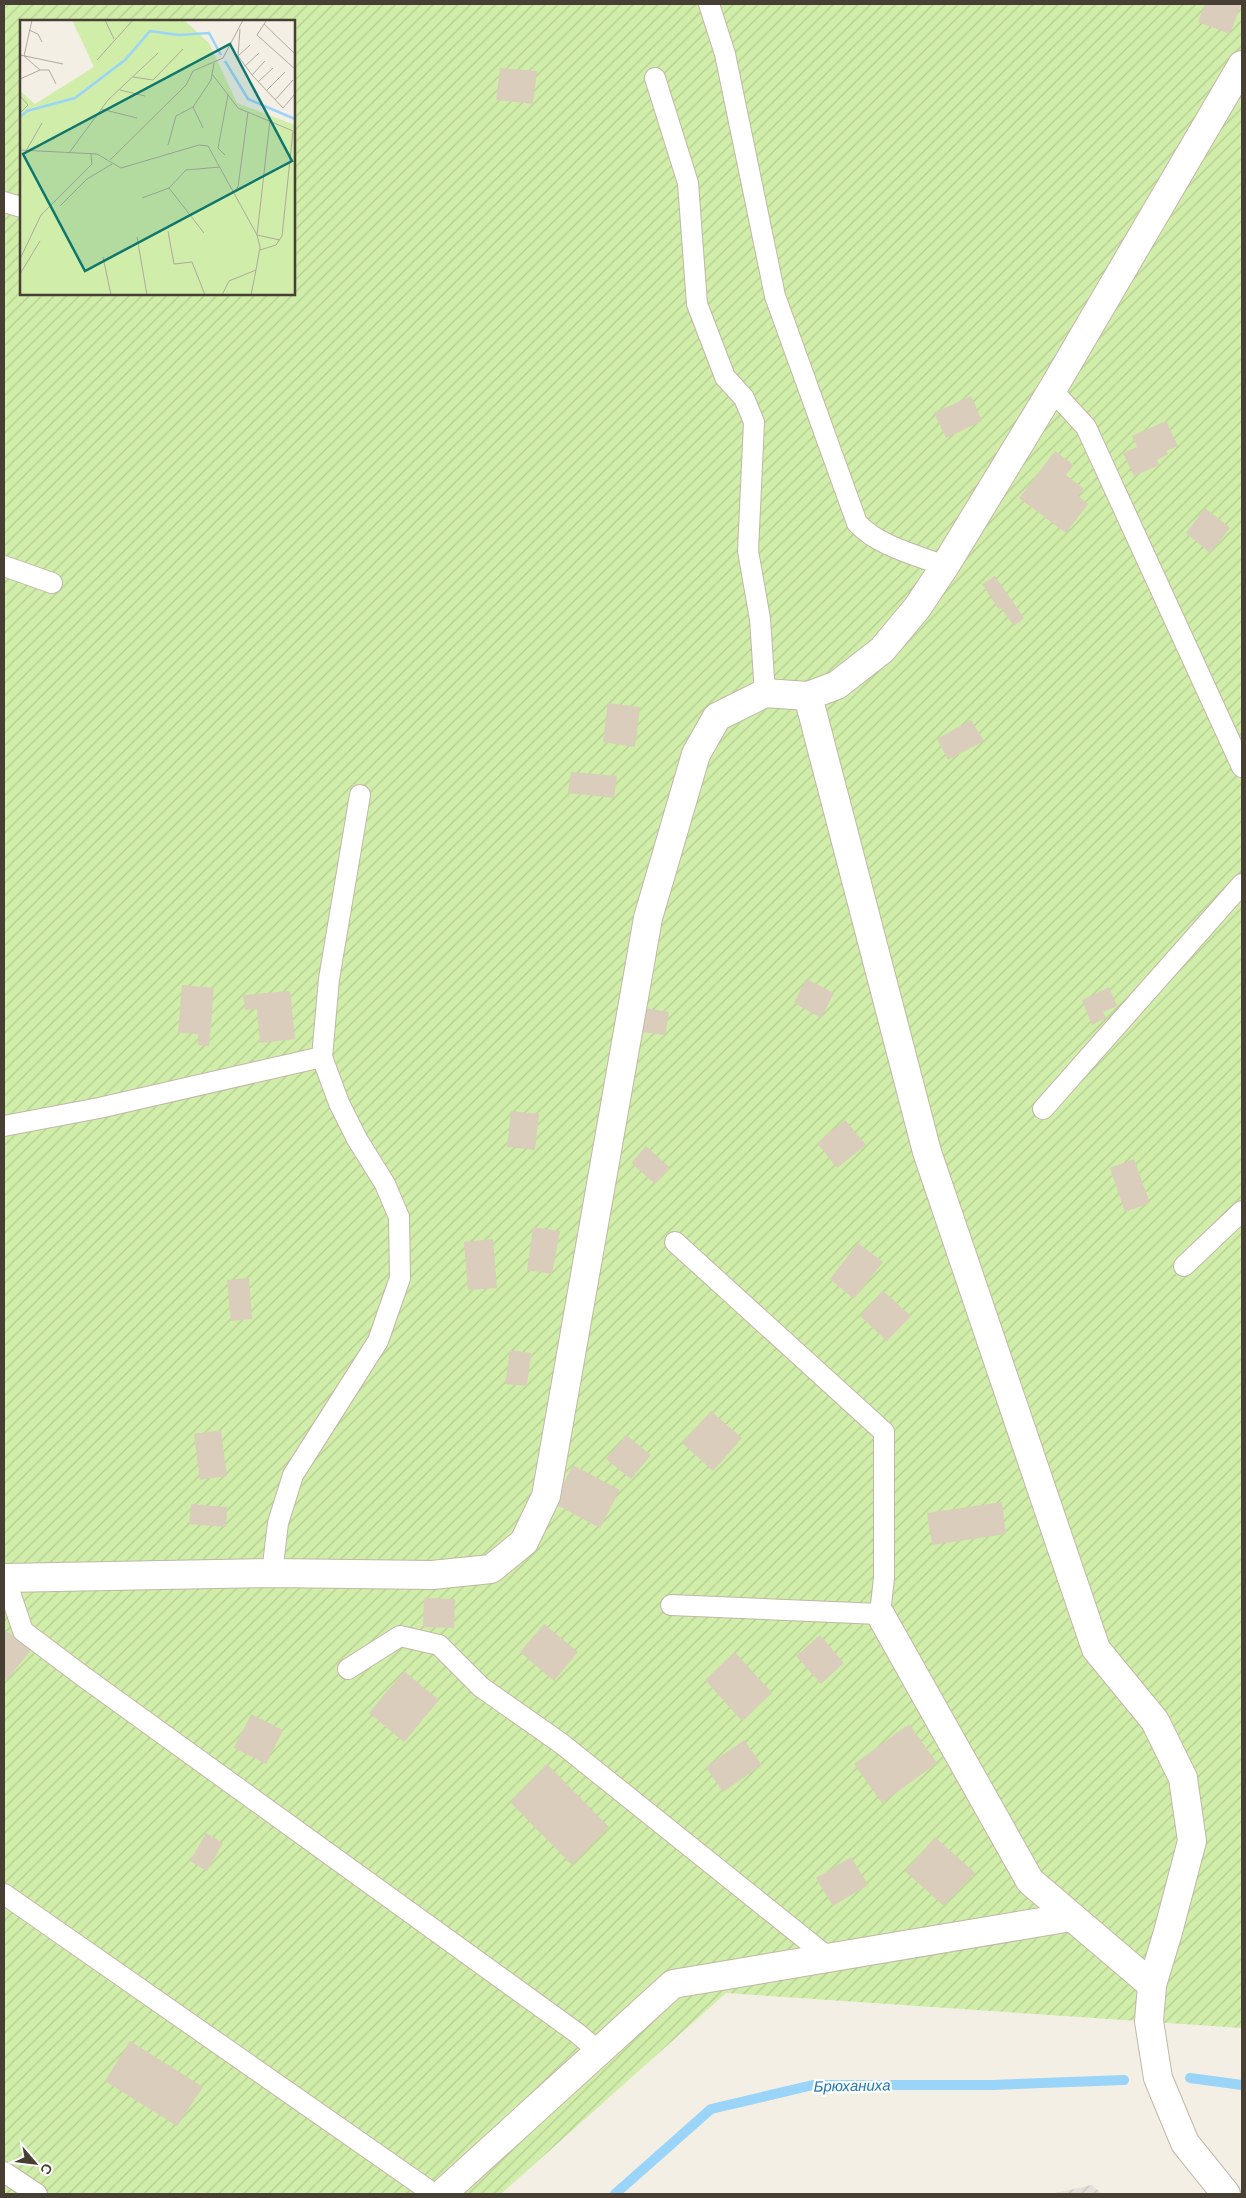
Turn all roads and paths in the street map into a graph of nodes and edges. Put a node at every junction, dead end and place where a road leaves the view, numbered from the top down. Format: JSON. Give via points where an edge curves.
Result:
{"nodes":[{"id":1,"x":709,"y":4,"type":"edge"},
{"id":2,"x":1242,"y":65,"type":"edge"},
{"id":3,"x":655,"y":78,"type":"dead end"},
{"id":4,"x":4,"y":202,"type":"edge"},
{"id":5,"x":20,"y":207,"type":"edge"},
{"id":6,"x":1052,"y":390,"type":"junction"},
{"id":7,"x":4,"y":566,"type":"edge"},
{"id":8,"x":945,"y":566,"type":"junction"},
{"id":9,"x":52,"y":583,"type":"dead end"},
{"id":10,"x":765,"y":693,"type":"junction"},
{"id":11,"x":808,"y":696,"type":"junction"},
{"id":12,"x":1242,"y":767,"type":"edge"},
{"id":13,"x":360,"y":796,"type":"dead end"},
{"id":14,"x":1242,"y":884,"type":"edge"},
{"id":15,"x":322,"y":1058,"type":"junction"},
{"id":16,"x":1042,"y":1108,"type":"dead end"},
{"id":17,"x":4,"y":1126,"type":"edge"},
{"id":18,"x":1242,"y":1211,"type":"edge"},
{"id":19,"x":675,"y":1242,"type":"dead end"},
{"id":20,"x":1184,"y":1266,"type":"dead end"},
{"id":21,"x":272,"y":1573,"type":"junction"},
{"id":22,"x":4,"y":1578,"type":"edge"},
{"id":23,"x":671,"y":1605,"type":"dead end"},
{"id":24,"x":880,"y":1614,"type":"junction"},
{"id":25,"x":348,"y":1669,"type":"dead end"},
{"id":26,"x":4,"y":1894,"type":"edge"},
{"id":27,"x":1071,"y":1917,"type":"junction"},
{"id":28,"x":829,"y":1958,"type":"junction"},
{"id":29,"x":1152,"y":1985,"type":"junction"},
{"id":30,"x":598,"y":2051,"type":"junction"},
{"id":31,"x":4,"y":2172,"type":"edge"},
{"id":32,"x":37,"y":2194,"type":"edge"},
{"id":33,"x":434,"y":2194,"type":"edge"},
{"id":34,"x":442,"y":2194,"type":"edge"},
{"id":35,"x":1226,"y":2194,"type":"edge"}],
"edges":[{"from":1,"to":8,"type":"lane","via":[[725,54],[775,296],[857,523],[876,539]]},
{"from":2,"to":6,"type":"street"},
{"from":3,"to":10,"type":"lane","via":[[688,183],[696,304],[725,377],[744,398],[754,422],[748,551],[760,619]]},
{"from":4,"to":5,"type":"lane"},
{"from":6,"to":8,"type":"street"},
{"from":6,"to":12,"type":"lane","via":[[1086,427]]},
{"from":7,"to":9,"type":"lane"},
{"from":8,"to":11,"type":"street","via":[[917,608],[882,650],[837,685]]},
{"from":10,"to":11,"type":"street"},
{"from":10,"to":21,"type":"street","via":[[717,717],[696,754],[648,918],[546,1496],[524,1542],[491,1569],[432,1574]]},
{"from":11,"to":29,"type":"street","via":[[927,1152],[1096,1649],[1155,1721],[1183,1778],[1192,1841]]},
{"from":13,"to":15,"type":"lane","via":[[329,979]]},
{"from":14,"to":16,"type":"lane"},
{"from":15,"to":17,"type":"lane"},
{"from":15,"to":21,"type":"lane","via":[[339,1103],[385,1184],[399,1217],[400,1278],[378,1340],[293,1475],[278,1523]]},
{"from":18,"to":20,"type":"lane"},
{"from":19,"to":24,"type":"lane","via":[[884,1432],[884,1578]]},
{"from":21,"to":22,"type":"street"},
{"from":22,"to":30,"type":"lane","via":[[24,1630],[84,1677],[578,2033]]},
{"from":23,"to":24,"type":"lane"},
{"from":24,"to":27,"type":"street","via":[[1030,1881]]},
{"from":25,"to":28,"type":"lane","via":[[400,1636],[439,1645],[481,1687],[562,1744]]},
{"from":26,"to":33,"type":"lane"},
{"from":27,"to":28,"type":"street"},
{"from":27,"to":29,"type":"street"},
{"from":28,"to":30,"type":"street","via":[[673,1984]]},
{"from":29,"to":35,"type":"street","via":[[1149,2021],[1158,2078],[1185,2143]]},
{"from":30,"to":34,"type":"street"},
{"from":31,"to":32,"type":"lane"}]}
